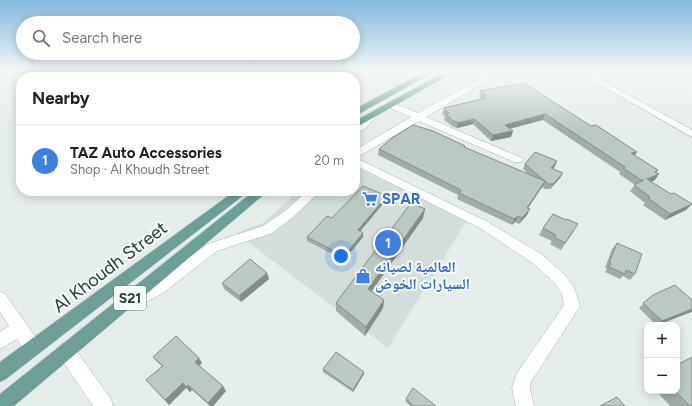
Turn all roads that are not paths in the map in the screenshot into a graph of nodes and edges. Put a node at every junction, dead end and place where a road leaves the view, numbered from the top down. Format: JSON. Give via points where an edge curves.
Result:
{"nodes":[{"id":1,"x":395,"y":91,"type":"edge"},
{"id":2,"x":416,"y":91,"type":"edge"},
{"id":3,"x":463,"y":91,"type":"edge"},
{"id":4,"x":615,"y":91,"type":"edge"},
{"id":5,"x":627,"y":91,"type":"edge"},
{"id":6,"x":391,"y":105,"type":"junction"},
{"id":7,"x":360,"y":110,"type":"edge"},
{"id":8,"x":373,"y":114,"type":"junction"},
{"id":9,"x":416,"y":116,"type":"junction"},
{"id":10,"x":360,"y":122,"type":"edge"},
{"id":11,"x":692,"y":127,"type":"edge"},
{"id":12,"x":360,"y":128,"type":"edge"},
{"id":13,"x":692,"y":133,"type":"edge"},
{"id":14,"x":360,"y":151,"type":"edge"},
{"id":15,"x":518,"y":160,"type":"dead end"},
{"id":16,"x":360,"y":163,"type":"edge"},
{"id":17,"x":236,"y":196,"type":"edge"},
{"id":18,"x":256,"y":196,"type":"edge"},
{"id":19,"x":308,"y":196,"type":"edge"},
{"id":20,"x":0,"y":299,"type":"edge"},
{"id":21,"x":123,"y":304,"type":"junction"},
{"id":22,"x":20,"y":328,"type":"junction"},
{"id":23,"x":0,"y":341,"type":"edge"},
{"id":24,"x":33,"y":348,"type":"junction"},
{"id":25,"x":66,"y":351,"type":"junction"},
{"id":26,"x":0,"y":372,"type":"edge"},
{"id":27,"x":0,"y":406,"type":"edge"},
{"id":28,"x":104,"y":406,"type":"edge"},
{"id":29,"x":525,"y":406,"type":"edge"}],
"edges":[{"from":1,"to":7,"type":"main road"},
{"from":2,"to":6,"type":"main road"},
{"from":3,"to":9,"type":"street"},
{"from":4,"to":13,"type":"street"},
{"from":5,"to":11,"type":"street"},
{"from":6,"to":8,"type":"main road"},
{"from":6,"to":9,"type":"street"},
{"from":8,"to":10,"type":"main road"},
{"from":8,"to":12,"type":"street"},
{"from":9,"to":14,"type":"street"},
{"from":9,"to":15,"type":"street"},
{"from":16,"to":29,"type":"street","via":[[484,225],[536,258],[559,278],[569,292],[572,306],[523,379],[521,388]]},
{"from":17,"to":24,"type":"main road","name":"Al Khoudh Street","number":"S21"},
{"from":18,"to":21,"type":"main road","number":"S21"},
{"from":19,"to":21,"type":"street","via":[[266,230],[216,245],[157,291],[135,302]]},
{"from":20,"to":22,"type":"street"},
{"from":21,"to":25,"type":"main road","number":"S21"},
{"from":22,"to":23,"type":"street"},
{"from":22,"to":24,"type":"street"},
{"from":24,"to":26,"type":"main road","name":"Al Khoudh Street","number":"S21"},
{"from":25,"to":27,"type":"main road","number":"S21"},
{"from":25,"to":28,"type":"street"}]}
